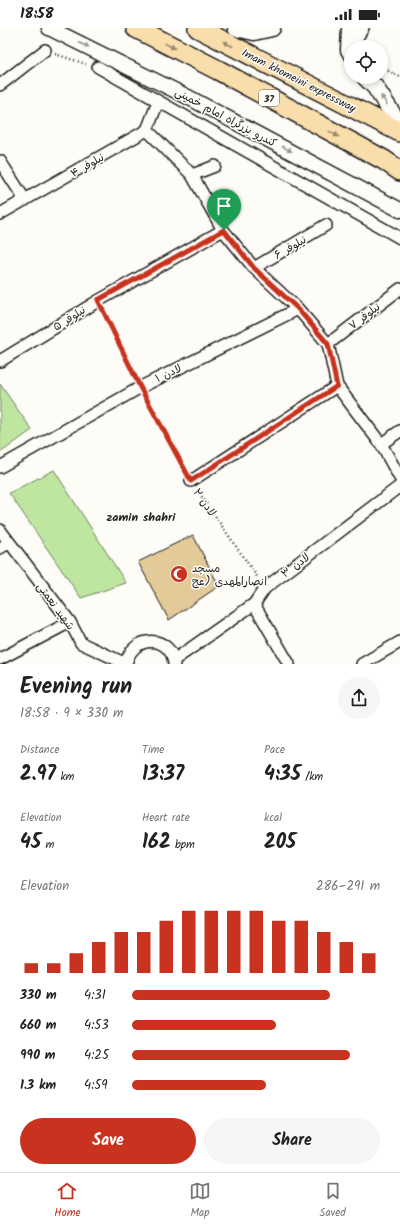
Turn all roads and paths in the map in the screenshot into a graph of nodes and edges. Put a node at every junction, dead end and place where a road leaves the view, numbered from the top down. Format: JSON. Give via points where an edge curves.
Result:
{"nodes":[{"id":1,"x":49,"y":28,"type":"edge"},
{"id":2,"x":136,"y":28,"type":"edge"},
{"id":3,"x":198,"y":28,"type":"edge"},
{"id":4,"x":236,"y":28,"type":"edge"},
{"id":5,"x":272,"y":28,"type":"edge"},
{"id":6,"x":350,"y":28,"type":"edge"},
{"id":7,"x":363,"y":28,"type":"edge"},
{"id":8,"x":351,"y":40,"type":"edge"},
{"id":9,"x":356,"y":40,"type":"edge"},
{"id":10,"x":45,"y":50,"type":"joint"},
{"id":11,"x":98,"y":67,"type":"joint"},
{"id":12,"x":388,"y":71,"type":"edge"},
{"id":13,"x":400,"y":77,"type":"edge"},
{"id":14,"x":0,"y":84,"type":"edge"},
{"id":15,"x":372,"y":84,"type":"edge"},
{"id":16,"x":158,"y":102,"type":"junction"},
{"id":17,"x":400,"y":126,"type":"edge"},
{"id":18,"x":147,"y":130,"type":"junction"},
{"id":19,"x":400,"y":132,"type":"edge"},
{"id":20,"x":0,"y":161,"type":"edge"},
{"id":21,"x":215,"y":166,"type":"dead end"},
{"id":22,"x":400,"y":171,"type":"edge"},
{"id":23,"x":192,"y":175,"type":"junction"},
{"id":24,"x":25,"y":200,"type":"junction"},
{"id":25,"x":400,"y":210,"type":"edge"},
{"id":26,"x":0,"y":214,"type":"edge"},
{"id":27,"x":326,"y":225,"type":"dead end"},
{"id":28,"x":224,"y":230,"type":"junction"},
{"id":29,"x":400,"y":238,"type":"edge"},
{"id":30,"x":254,"y":268,"type":"junction"},
{"id":31,"x":400,"y":290,"type":"edge"},
{"id":32,"x":98,"y":300,"type":"junction"},
{"id":33,"x":298,"y":309,"type":"junction"},
{"id":34,"x":328,"y":344,"type":"junction"},
{"id":35,"x":0,"y":361,"type":"edge"},
{"id":36,"x":337,"y":386,"type":"junction"},
{"id":37,"x":140,"y":387,"type":"junction"},
{"id":38,"x":400,"y":431,"type":"edge"},
{"id":39,"x":381,"y":444,"type":"junction"},
{"id":40,"x":0,"y":467,"type":"edge"},
{"id":41,"x":400,"y":478,"type":"edge"},
{"id":42,"x":191,"y":481,"type":"junction"},
{"id":43,"x":400,"y":486,"type":"edge"},
{"id":44,"x":0,"y":530,"type":"edge"},
{"id":45,"x":5,"y":545,"type":"edge"},
{"id":46,"x":265,"y":588,"type":"junction"},
{"id":47,"x":254,"y":604,"type":"junction"},
{"id":48,"x":70,"y":622,"type":"junction"},
{"id":49,"x":400,"y":642,"type":"edge"},
{"id":50,"x":0,"y":659,"type":"edge"},
{"id":51,"x":174,"y":662,"type":"edge"},
{"id":52,"x":126,"y":664,"type":"edge"},
{"id":53,"x":289,"y":664,"type":"edge"},
{"id":54,"x":362,"y":664,"type":"edge"}],
"edges":[{"from":1,"to":25,"type":"street","name":"کندرو بزرگراه امام خمینی","one_way":true,"via":[[192,98]]},
{"from":2,"to":22,"type":"highway","number":"37","one_way":true,"via":[[218,70]]},
{"from":19,"to":3,"type":"highway","name":"Imam khomeini expressway","one_way":true},
{"from":4,"to":5,"type":"main road","via":[[254,32]]},
{"from":6,"to":8,"type":"main road"},
{"from":7,"to":9,"type":"street"},
{"from":10,"to":11,"type":"path"},
{"from":10,"to":14,"type":"street"},
{"from":11,"to":16,"type":"street"},
{"from":12,"to":13,"type":"path"},
{"from":17,"to":15,"type":"main road","one_way":true},
{"from":16,"to":18,"type":"street"},
{"from":16,"to":29,"type":"street"},
{"from":18,"to":23,"type":"street"},
{"from":18,"to":24,"type":"street","name":"نیلوفر ۴"},
{"from":20,"to":24,"type":"street"},
{"from":21,"to":23,"type":"street"},
{"from":23,"to":28,"type":"street"},
{"from":24,"to":26,"type":"street","name":"نیلوفر ۴"},
{"from":27,"to":30,"type":"street","name":"نیلوفر ۶"},
{"from":28,"to":30,"type":"street"},
{"from":28,"to":32,"type":"street","name":"نیلوفر ۵"},
{"from":30,"to":33,"type":"street"},
{"from":31,"to":34,"type":"street","name":"نیلوفر ۷"},
{"from":32,"to":35,"type":"street","name":"نیلوفر ۵"},
{"from":32,"to":37,"type":"path"},
{"from":33,"to":34,"type":"street"},
{"from":33,"to":37,"type":"street","name":"لادن ۱"},
{"from":34,"to":36,"type":"street"},
{"from":36,"to":39,"type":"street"},
{"from":36,"to":42,"type":"street","name":"لادن ۲"},
{"from":37,"to":40,"type":"street","name":"لادن ۱"},
{"from":37,"to":42,"type":"path"},
{"from":38,"to":39,"type":"street"},
{"from":39,"to":41,"type":"street"},
{"from":42,"to":46,"type":"path","name":"لادن ۲"},
{"from":43,"to":46,"type":"street","name":"لادن ۳"},
{"from":44,"to":45,"type":"street","name":"شهید نعمتی"},
{"from":45,"to":48,"type":"street","name":"شهید نعمتی"},
{"from":46,"to":47,"type":"street","name":"لادن ۳"},
{"from":47,"to":51,"type":"street","name":"لادن ۳"},
{"from":47,"to":53,"type":"street"},
{"from":48,"to":50,"type":"street"},
{"from":48,"to":52,"type":"street","name":"شهید نعمتی","via":[[81,643]]},
{"from":49,"to":54,"type":"street"},
{"from":51,"to":52,"type":"street","via":[[166,647],[152,641],[144,642],[131,650]]}]}
